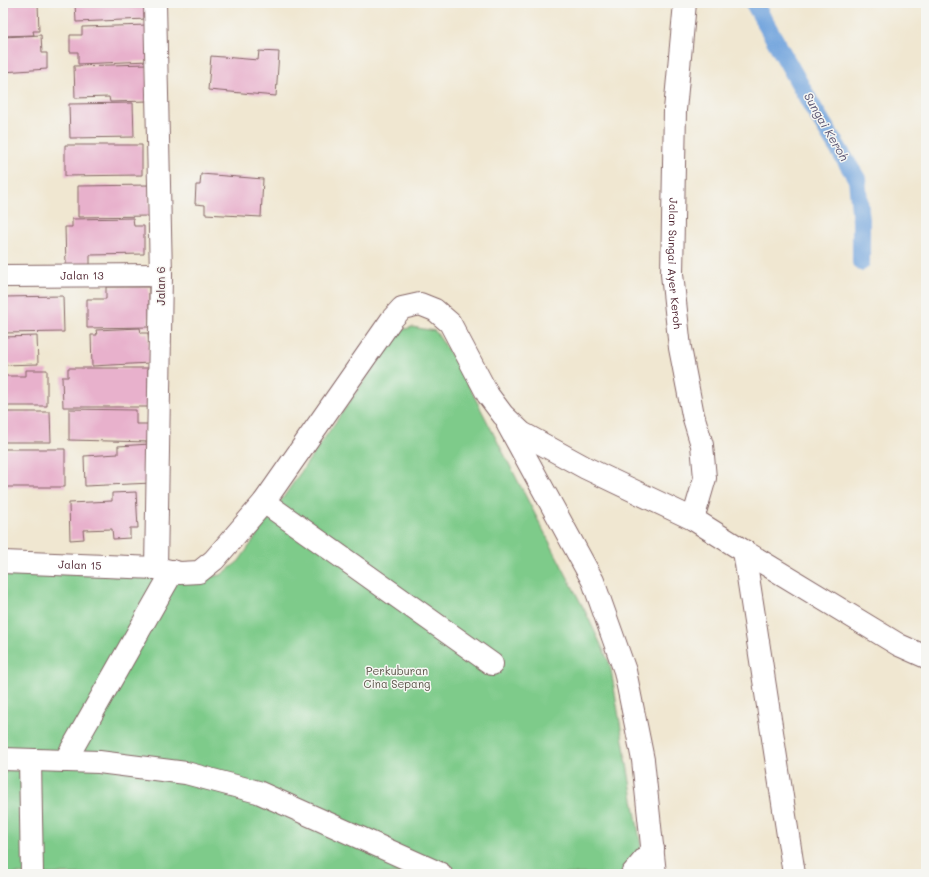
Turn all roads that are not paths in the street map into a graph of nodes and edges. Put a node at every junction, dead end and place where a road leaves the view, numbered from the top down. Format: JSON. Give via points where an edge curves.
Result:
{"nodes":[{"id":1,"x":155,"y":3,"type":"edge"},
{"id":2,"x":685,"y":3,"type":"edge"},
{"id":3,"x":161,"y":275,"type":"junction"},
{"id":4,"x":3,"y":276,"type":"edge"},
{"id":5,"x":503,"y":415,"type":"junction"},
{"id":6,"x":264,"y":502,"type":"junction"},
{"id":7,"x":693,"y":519,"type":"junction"},
{"id":8,"x":744,"y":551,"type":"junction"},
{"id":9,"x":3,"y":562,"type":"edge"},
{"id":10,"x":164,"y":570,"type":"junction"},
{"id":11,"x":926,"y":657,"type":"edge"},
{"id":12,"x":492,"y":664,"type":"dead end"},
{"id":13,"x":3,"y":759,"type":"edge"},
{"id":14,"x":30,"y":760,"type":"junction"},
{"id":15,"x":65,"y":761,"type":"junction"},
{"id":16,"x":653,"y":849,"type":"junction"},
{"id":17,"x":32,"y":874,"type":"edge"},
{"id":18,"x":441,"y":874,"type":"edge"},
{"id":19,"x":632,"y":874,"type":"edge"},
{"id":20,"x":655,"y":874,"type":"edge"},
{"id":21,"x":794,"y":874,"type":"edge"}],
"edges":[{"from":1,"to":3,"type":"street","name":"Jalan 6"},
{"from":2,"to":7,"type":"street","name":"Jalan Sungai Ayer Keroh","via":[[675,110],[672,274],[680,348],[692,415],[702,445],[705,478]]},
{"from":3,"to":4,"type":"street","name":"Jalan 13"},
{"from":3,"to":10,"type":"street","name":"Jalan 6"},
{"from":5,"to":6,"type":"street","name":"Jalan 15","via":[[488,395],[450,323],[435,310],[420,304],[402,308]]},
{"from":5,"to":7,"type":"street","via":[[522,433],[586,468]]},
{"from":5,"to":16,"type":"street","via":[[593,581],[625,671],[643,760]]},
{"from":6,"to":10,"type":"street","name":"Jalan 15","via":[[214,560],[199,572]]},
{"from":6,"to":12,"type":"street"},
{"from":7,"to":8,"type":"street"},
{"from":8,"to":11,"type":"street","via":[[899,645]]},
{"from":8,"to":21,"type":"street"},
{"from":9,"to":10,"type":"street","name":"Jalan 15"},
{"from":10,"to":15,"type":"street"},
{"from":13,"to":14,"type":"street"},
{"from":14,"to":15,"type":"street"},
{"from":14,"to":17,"type":"street"},
{"from":15,"to":18,"type":"street","via":[[99,762],[186,773],[258,792]]},
{"from":16,"to":19,"type":"street"},
{"from":16,"to":20,"type":"street"}]}
